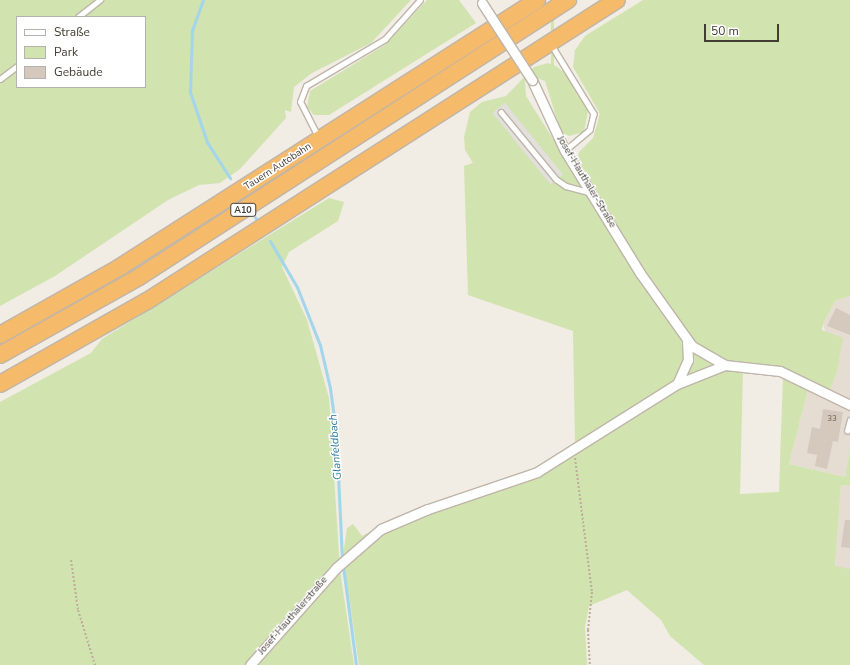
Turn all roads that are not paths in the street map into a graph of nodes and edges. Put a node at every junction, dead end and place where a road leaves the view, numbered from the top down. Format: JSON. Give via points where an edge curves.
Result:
{"nodes":[{"id":1,"x":100,"y":0,"type":"edge"},
{"id":2,"x":420,"y":0,"type":"edge"},
{"id":3,"x":537,"y":0,"type":"edge"},
{"id":4,"x":568,"y":0,"type":"edge"},
{"id":5,"x":617,"y":0,"type":"edge"},
{"id":6,"x":481,"y":2,"type":"edge"},
{"id":7,"x":79,"y":16,"type":"edge"},
{"id":8,"x":550,"y":43,"type":"junction"},
{"id":9,"x":16,"y":67,"type":"edge"},
{"id":10,"x":0,"y":79,"type":"edge"},
{"id":11,"x":501,"y":112,"type":"dead end"},
{"id":12,"x":320,"y":140,"type":"junction"},
{"id":13,"x":565,"y":151,"type":"junction"},
{"id":14,"x":591,"y":192,"type":"junction"},
{"id":15,"x":0,"y":335,"type":"edge"},
{"id":16,"x":687,"y":340,"type":"junction"},
{"id":17,"x":0,"y":355,"type":"edge"},
{"id":18,"x":725,"y":365,"type":"junction"},
{"id":19,"x":0,"y":384,"type":"edge"},
{"id":20,"x":677,"y":384,"type":"junction"},
{"id":21,"x":850,"y":404,"type":"edge"},
{"id":22,"x":850,"y":420,"type":"edge"},
{"id":23,"x":847,"y":431,"type":"dead end"},
{"id":24,"x":250,"y":665,"type":"edge"}],
"edges":[{"from":1,"to":7,"type":"lane"},
{"from":2,"to":12,"type":"lane","via":[[385,39],[306,86],[300,102],[302,110]]},
{"from":3,"to":12,"type":"highway","name":"Tauern Autobahn","number":"A10"},
{"from":4,"to":17,"type":"highway","number":"A10","via":[[139,277]]},
{"from":5,"to":8,"type":"highway"},
{"from":6,"to":13,"type":"street","name":"Josef-Hauthaler-Straße","bridge":true,"via":[[532,80]]},
{"from":8,"to":13,"type":"lane","via":[[594,114],[590,130]]},
{"from":8,"to":19,"type":"highway","via":[[147,302]]},
{"from":9,"to":10,"type":"lane"},
{"from":11,"to":14,"type":"lane","via":[[556,179],[566,186]]},
{"from":12,"to":15,"type":"highway","name":"Tauern Autobahn","number":"A10","via":[[120,267]]},
{"from":13,"to":14,"type":"street","name":"Josef-Hauthaler-Straße"},
{"from":14,"to":16,"type":"street","name":"Josef-Hauthaler-Straße"},
{"from":16,"to":18,"type":"street","name":"Josef-Hauthaler-Straße"},
{"from":16,"to":20,"type":"street","via":[[686,372]]},
{"from":18,"to":20,"type":"street","name":"Josef-Hauthalerstraße"},
{"from":18,"to":21,"type":"street","name":"Josef-Hauthaler-Straße","via":[[780,371]]},
{"from":20,"to":24,"type":"street","name":"Josef-Hauthalerstraße","via":[[574,451],[524,478],[394,523],[350,553]]},
{"from":22,"to":23,"type":"lane"}]}
